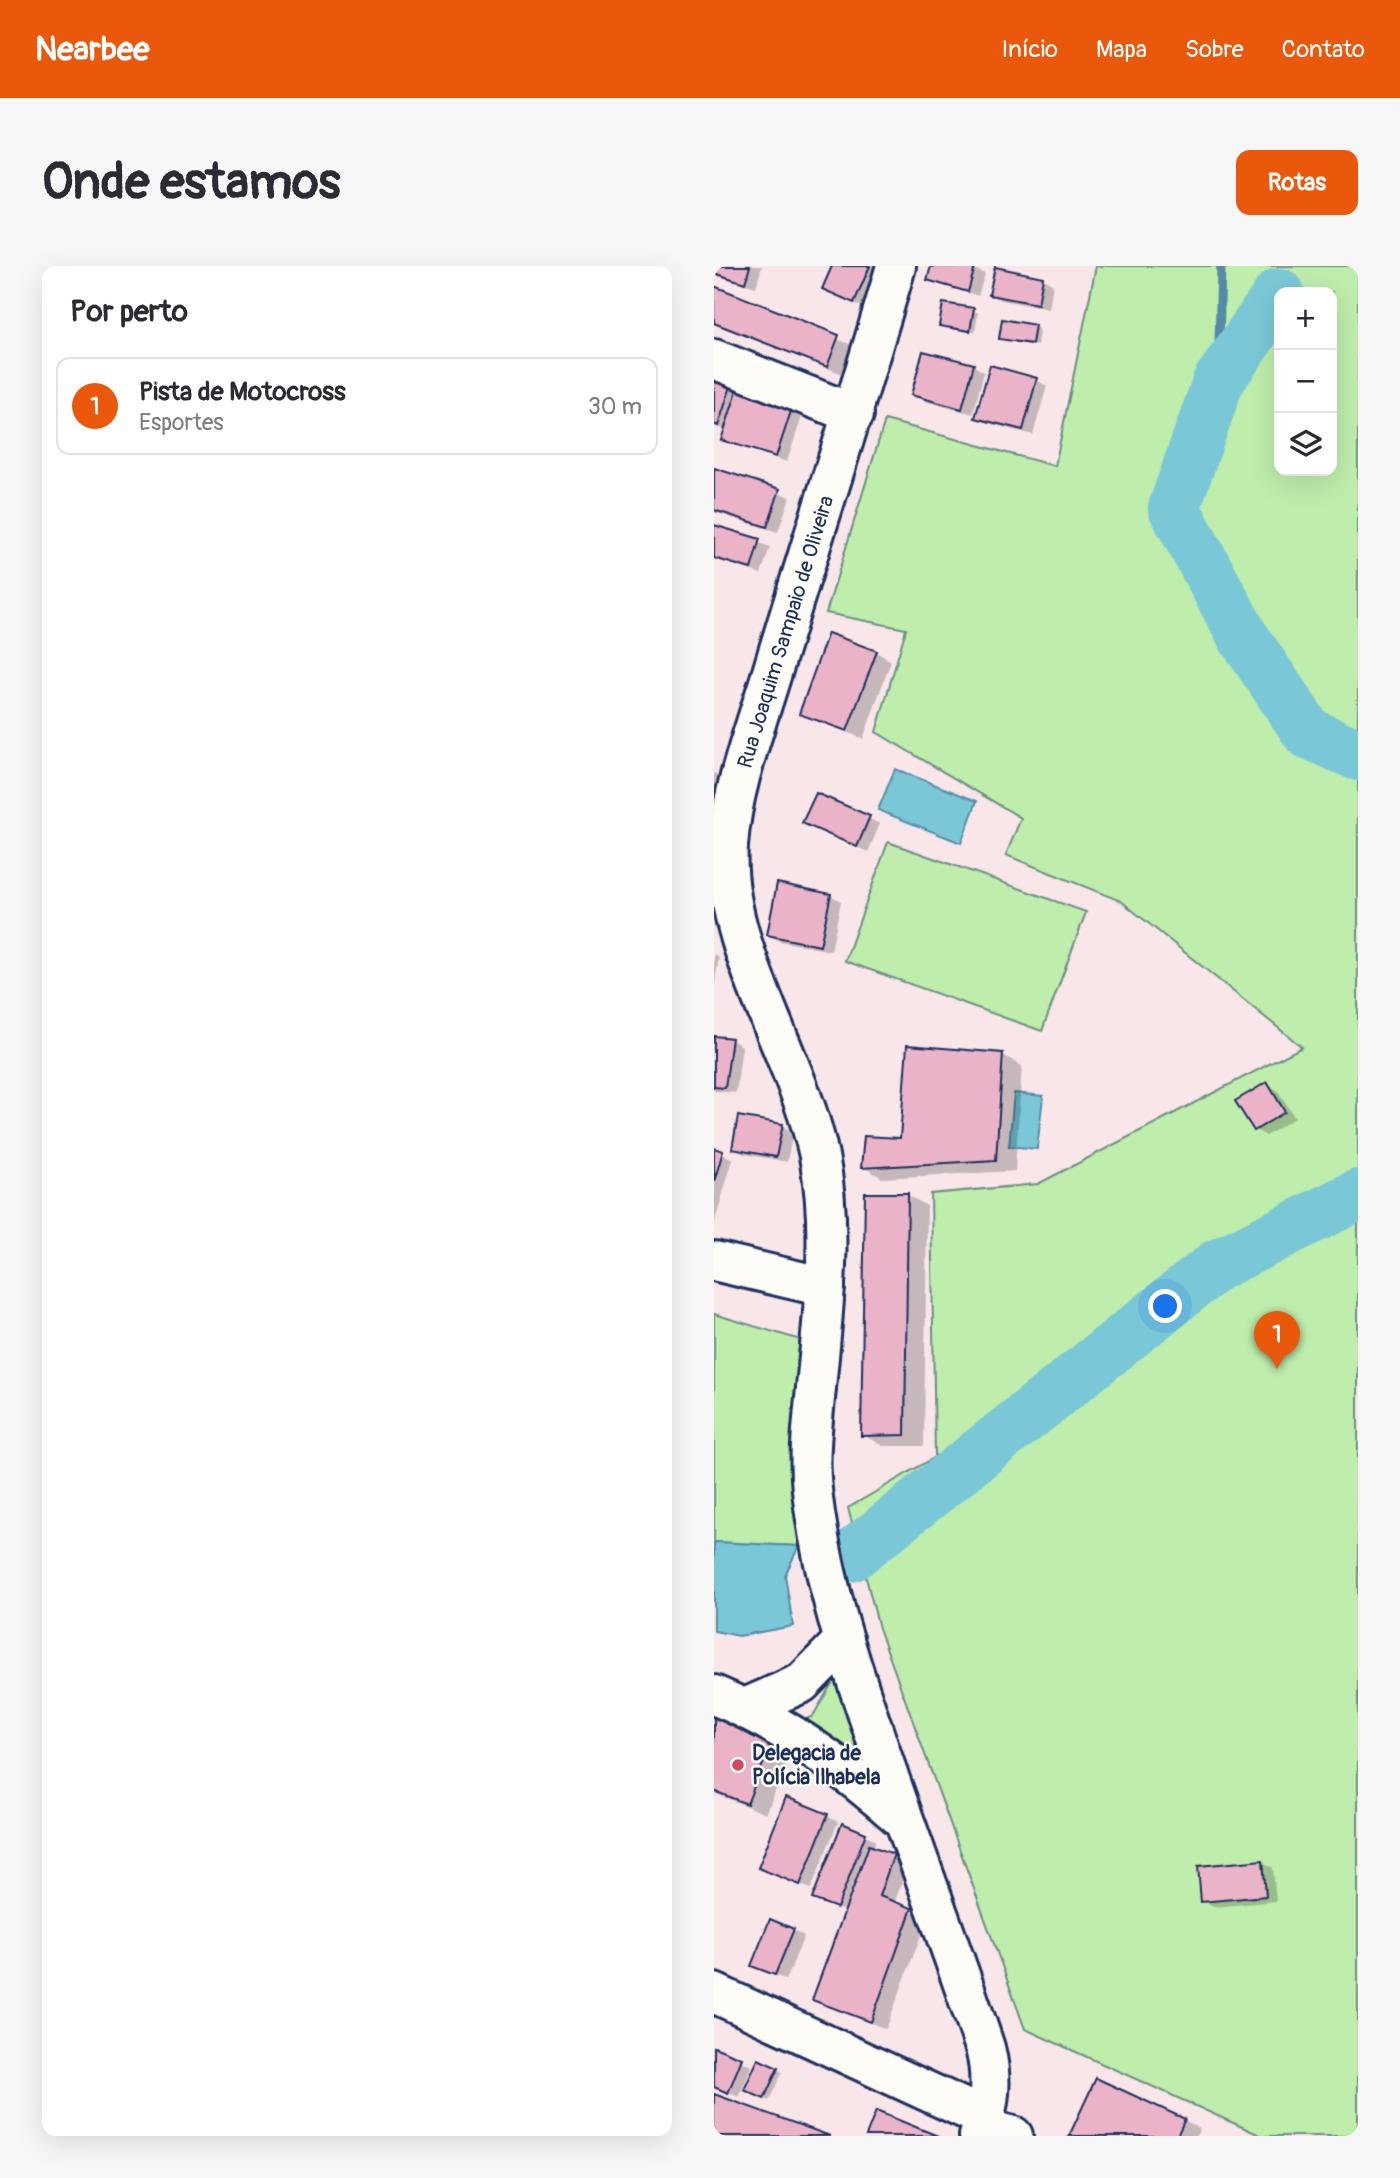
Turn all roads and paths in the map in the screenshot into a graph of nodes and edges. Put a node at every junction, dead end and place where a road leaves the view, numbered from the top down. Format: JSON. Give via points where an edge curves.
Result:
{"nodes":[{"id":1,"x":896,"y":266,"type":"edge"},
{"id":2,"x":714,"y":359,"type":"edge"},
{"id":3,"x":854,"y":414,"type":"junction"},
{"id":4,"x":721,"y":847,"type":"edge"},
{"id":5,"x":714,"y":1261,"type":"edge"},
{"id":6,"x":825,"y":1287,"type":"junction"},
{"id":7,"x":844,"y":1640,"type":"junction"},
{"id":8,"x":729,"y":1701,"type":"edge"},
{"id":9,"x":902,"y":1818,"type":"junction"},
{"id":10,"x":714,"y":1993,"type":"edge"},
{"id":11,"x":990,"y":2130,"type":"edge"}],
"edges":[{"from":1,"to":3,"type":"street","name":"Rua Joaquim Sampaio de Oliveira"},
{"from":2,"to":3,"type":"street"},
{"from":3,"to":4,"type":"street","name":"Rua Joaquim Sampaio de Oliveira"},
{"from":4,"to":6,"type":"street","name":"Rua Joaquim Sampaio de Oliveira","via":[[747,957],[818,1154],[824,1194]]},
{"from":5,"to":6,"type":"street"},
{"from":6,"to":7,"type":"street","name":"Rua Joaquim Sampaio de Oliveira","via":[[812,1486]]},
{"from":7,"to":8,"type":"street","via":[[802,1683]]},
{"from":7,"to":9,"type":"street","name":"Rua Joaquim Sampaio de Oliveira"},
{"from":8,"to":9,"type":"street","name":"Rua Joaquim Sampaio de Oliveira","via":[[824,1754]]},
{"from":9,"to":11,"type":"street","name":"Rua Joaquim Sampaio de Oliveira","via":[[985,2048],[991,2071]]},
{"from":10,"to":11,"type":"street","name":"Rua Joaquim Sampaio de Oliveira"}]}
